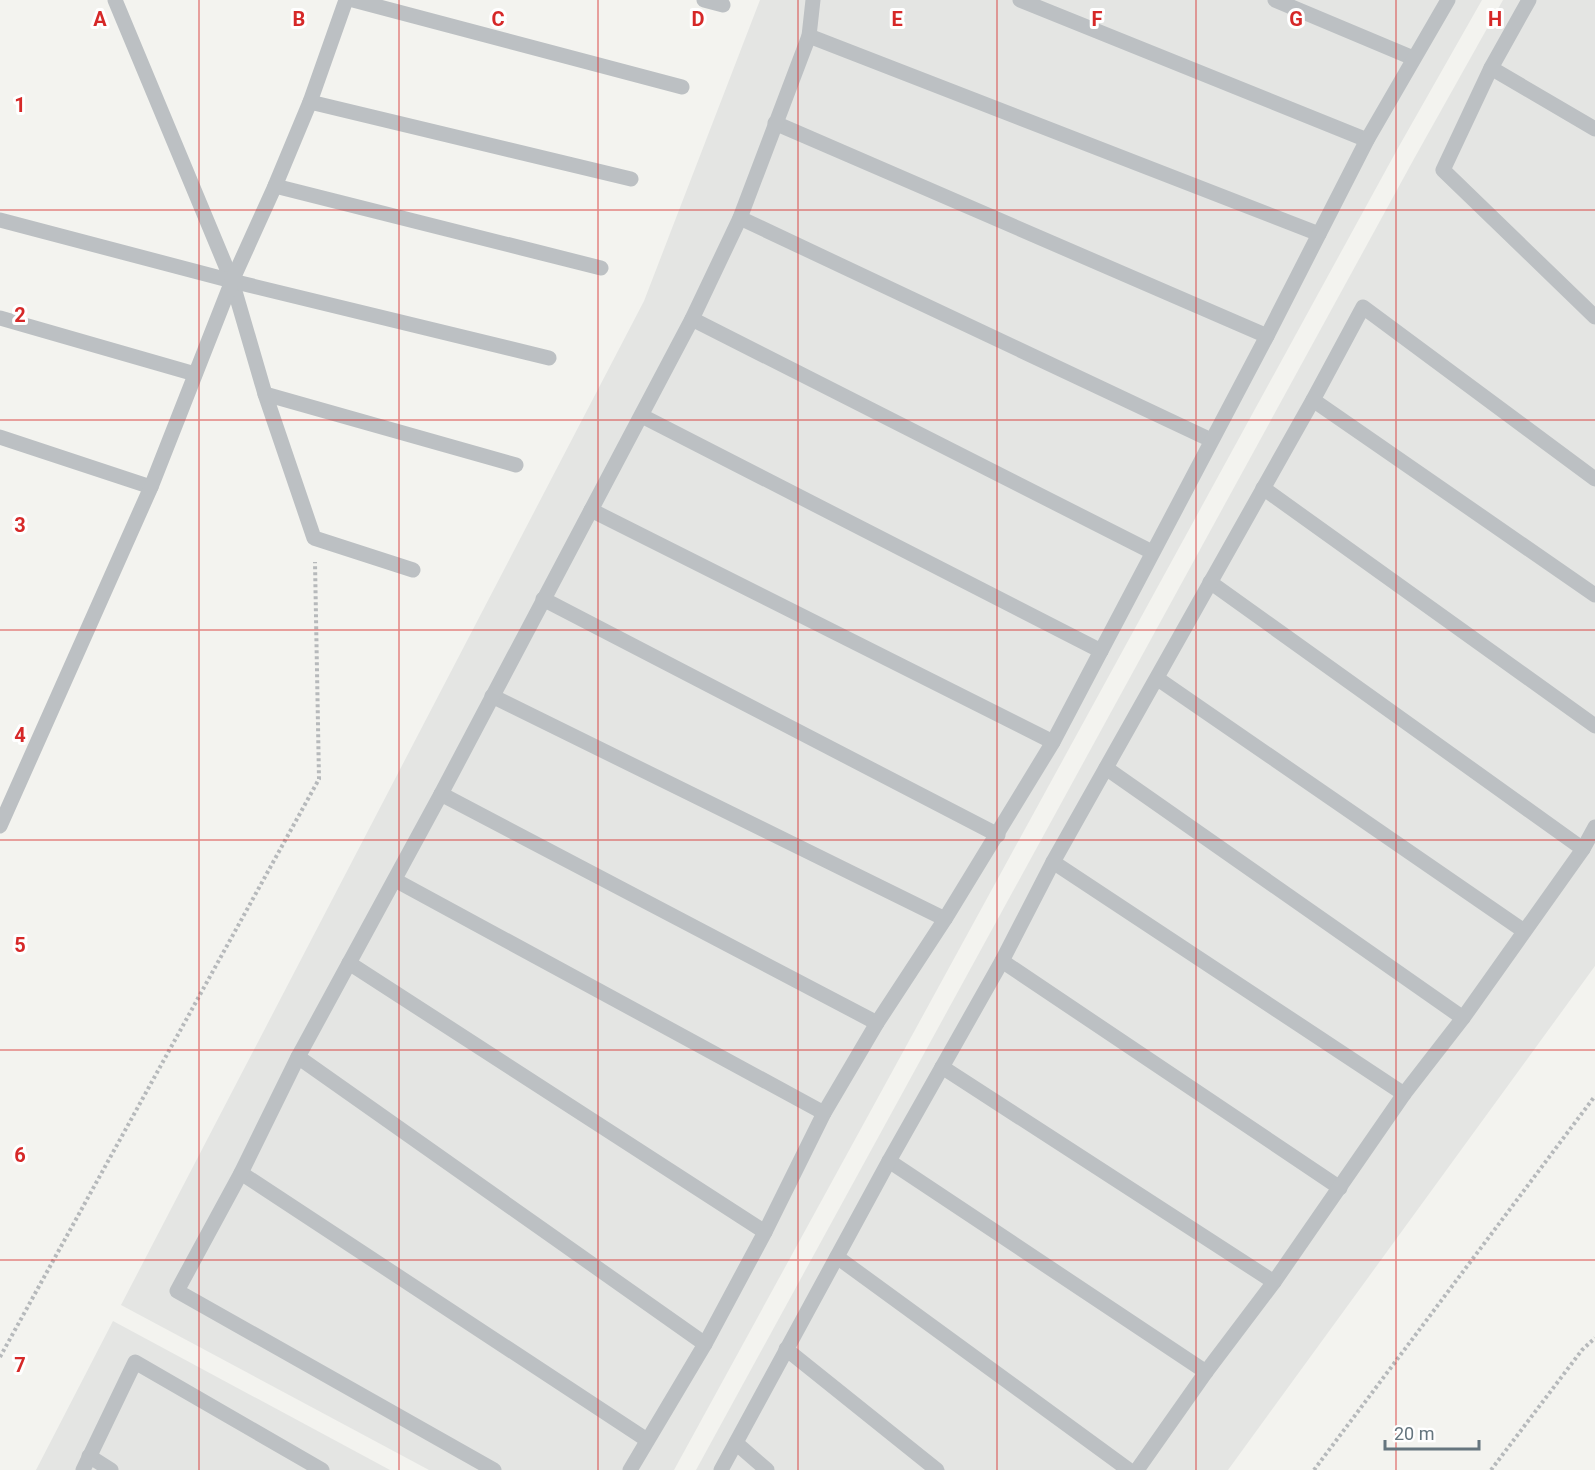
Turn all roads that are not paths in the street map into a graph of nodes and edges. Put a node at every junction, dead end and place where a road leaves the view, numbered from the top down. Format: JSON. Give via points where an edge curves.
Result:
{"nodes":[{"id":1,"x":115,"y":0,"type":"edge"},
{"id":2,"x":346,"y":0,"type":"edge"},
{"id":3,"x":353,"y":0,"type":"edge"},
{"id":4,"x":704,"y":0,"type":"edge"},
{"id":5,"x":813,"y":0,"type":"edge"},
{"id":6,"x":1020,"y":0,"type":"edge"},
{"id":7,"x":1275,"y":0,"type":"edge"},
{"id":8,"x":1448,"y":0,"type":"edge"},
{"id":9,"x":1529,"y":0,"type":"edge"},
{"id":10,"x":723,"y":5,"type":"dead end"},
{"id":11,"x":809,"y":36,"type":"junction"},
{"id":12,"x":1413,"y":58,"type":"junction"},
{"id":13,"x":1491,"y":68,"type":"junction"},
{"id":14,"x":682,"y":87,"type":"dead end"},
{"id":15,"x":310,"y":102,"type":"junction"},
{"id":16,"x":775,"y":123,"type":"junction"},
{"id":17,"x":1595,"y":129,"type":"edge"},
{"id":18,"x":1367,"y":140,"type":"junction"},
{"id":19,"x":632,"y":179,"type":"dead end"},
{"id":20,"x":275,"y":186,"type":"junction"},
{"id":21,"x":740,"y":218,"type":"junction"},
{"id":22,"x":0,"y":220,"type":"edge"},
{"id":23,"x":1319,"y":234,"type":"junction"},
{"id":24,"x":601,"y":268,"type":"dead end"},
{"id":25,"x":232,"y":281,"type":"junction"},
{"id":26,"x":1595,"y":317,"type":"edge"},
{"id":27,"x":0,"y":318,"type":"edge"},
{"id":28,"x":692,"y":319,"type":"junction"},
{"id":29,"x":1267,"y":336,"type":"junction"},
{"id":30,"x":549,"y":357,"type":"dead end"},
{"id":31,"x":195,"y":374,"type":"junction"},
{"id":32,"x":265,"y":394,"type":"junction"},
{"id":33,"x":1313,"y":400,"type":"junction"},
{"id":34,"x":642,"y":416,"type":"junction"},
{"id":35,"x":0,"y":437,"type":"edge"},
{"id":36,"x":1211,"y":440,"type":"junction"},
{"id":37,"x":516,"y":465,"type":"dead end"},
{"id":38,"x":1595,"y":479,"type":"edge"},
{"id":39,"x":151,"y":487,"type":"junction"},
{"id":40,"x":1263,"y":488,"type":"junction"},
{"id":41,"x":591,"y":510,"type":"junction"},
{"id":42,"x":1152,"y":552,"type":"junction"},
{"id":43,"x":413,"y":570,"type":"dead end"},
{"id":44,"x":1210,"y":582,"type":"junction"},
{"id":45,"x":1595,"y":595,"type":"edge"},
{"id":46,"x":543,"y":599,"type":"junction"},
{"id":47,"x":1101,"y":651,"type":"junction"},
{"id":48,"x":1158,"y":679,"type":"junction"},
{"id":49,"x":492,"y":696,"type":"junction"},
{"id":50,"x":1595,"y":726,"type":"edge"},
{"id":51,"x":1053,"y":742,"type":"junction"},
{"id":52,"x":1106,"y":768,"type":"junction"},
{"id":53,"x":441,"y":794,"type":"junction"},
{"id":54,"x":0,"y":826,"type":"edge"},
{"id":55,"x":1595,"y":827,"type":"edge"},
{"id":56,"x":998,"y":835,"type":"junction"},
{"id":57,"x":1583,"y":849,"type":"junction"},
{"id":58,"x":1053,"y":862,"type":"junction"},
{"id":59,"x":395,"y":880,"type":"junction"},
{"id":60,"x":945,"y":920,"type":"junction"},
{"id":61,"x":1524,"y":931,"type":"junction"},
{"id":62,"x":1002,"y":961,"type":"junction"},
{"id":63,"x":349,"y":963,"type":"junction"},
{"id":64,"x":1463,"y":1018,"type":"junction"},
{"id":65,"x":877,"y":1023,"type":"junction"},
{"id":66,"x":298,"y":1057,"type":"junction"},
{"id":67,"x":942,"y":1067,"type":"junction"},
{"id":68,"x":1404,"y":1094,"type":"junction"},
{"id":69,"x":824,"y":1113,"type":"junction"},
{"id":70,"x":889,"y":1161,"type":"junction"},
{"id":71,"x":241,"y":1173,"type":"junction"},
{"id":72,"x":1340,"y":1188,"type":"junction"},
{"id":73,"x":765,"y":1232,"type":"junction"},
{"id":74,"x":837,"y":1257,"type":"junction"},
{"id":75,"x":1274,"y":1282,"type":"junction"},
{"id":76,"x":705,"y":1344,"type":"junction"},
{"id":77,"x":786,"y":1349,"type":"junction"},
{"id":78,"x":1206,"y":1372,"type":"junction"},
{"id":79,"x":647,"y":1440,"type":"junction"},
{"id":80,"x":736,"y":1443,"type":"junction"},
{"id":81,"x":86,"y":1463,"type":"edge"},
{"id":82,"x":111,"y":1470,"type":"edge"},
{"id":83,"x":322,"y":1470,"type":"edge"},
{"id":84,"x":494,"y":1470,"type":"edge"},
{"id":85,"x":630,"y":1470,"type":"edge"},
{"id":86,"x":721,"y":1470,"type":"edge"},
{"id":87,"x":767,"y":1470,"type":"edge"},
{"id":88,"x":937,"y":1470,"type":"edge"},
{"id":89,"x":1129,"y":1470,"type":"edge"},
{"id":90,"x":1137,"y":1470,"type":"edge"}],
"edges":[{"from":1,"to":25,"type":"lane"},
{"from":2,"to":15,"type":"lane"},
{"from":3,"to":14,"type":"lane"},
{"from":4,"to":10,"type":"lane"},
{"from":5,"to":11,"type":"lane"},
{"from":6,"to":18,"type":"lane"},
{"from":7,"to":12,"type":"lane"},
{"from":8,"to":12,"type":"lane"},
{"from":9,"to":13,"type":"lane"},
{"from":11,"to":16,"type":"lane"},
{"from":11,"to":23,"type":"lane"},
{"from":12,"to":18,"type":"lane"},
{"from":13,"to":17,"type":"lane"},
{"from":13,"to":26,"type":"lane","via":[[1443,170]]},
{"from":15,"to":19,"type":"lane"},
{"from":15,"to":20,"type":"lane"},
{"from":16,"to":21,"type":"lane"},
{"from":16,"to":29,"type":"lane"},
{"from":18,"to":23,"type":"lane"},
{"from":20,"to":24,"type":"lane"},
{"from":20,"to":25,"type":"lane"},
{"from":21,"to":28,"type":"lane"},
{"from":21,"to":36,"type":"lane"},
{"from":22,"to":25,"type":"lane"},
{"from":23,"to":29,"type":"lane"},
{"from":25,"to":30,"type":"lane"},
{"from":25,"to":31,"type":"lane"},
{"from":25,"to":32,"type":"lane"},
{"from":27,"to":31,"type":"lane"},
{"from":28,"to":34,"type":"lane"},
{"from":28,"to":42,"type":"lane"},
{"from":29,"to":36,"type":"lane"},
{"from":31,"to":39,"type":"lane"},
{"from":32,"to":37,"type":"lane"},
{"from":32,"to":43,"type":"lane","via":[[314,538]]},
{"from":33,"to":38,"type":"lane","via":[[1363,307]]},
{"from":33,"to":40,"type":"lane"},
{"from":33,"to":45,"type":"lane"},
{"from":34,"to":41,"type":"lane"},
{"from":34,"to":47,"type":"lane"},
{"from":35,"to":39,"type":"lane"},
{"from":36,"to":42,"type":"lane"},
{"from":39,"to":54,"type":"lane"},
{"from":40,"to":44,"type":"lane"},
{"from":40,"to":50,"type":"lane"},
{"from":41,"to":46,"type":"lane"},
{"from":41,"to":51,"type":"lane"},
{"from":42,"to":47,"type":"lane"},
{"from":44,"to":48,"type":"lane"},
{"from":44,"to":57,"type":"lane"},
{"from":46,"to":49,"type":"lane"},
{"from":46,"to":56,"type":"lane"},
{"from":47,"to":51,"type":"lane"},
{"from":48,"to":52,"type":"lane"},
{"from":48,"to":61,"type":"lane"},
{"from":49,"to":53,"type":"lane"},
{"from":49,"to":60,"type":"lane"},
{"from":51,"to":56,"type":"lane"},
{"from":52,"to":58,"type":"lane"},
{"from":52,"to":64,"type":"lane"},
{"from":53,"to":59,"type":"lane"},
{"from":53,"to":65,"type":"lane"},
{"from":55,"to":57,"type":"lane"},
{"from":56,"to":60,"type":"lane"},
{"from":57,"to":61,"type":"lane"},
{"from":58,"to":62,"type":"lane"},
{"from":58,"to":68,"type":"lane"},
{"from":59,"to":63,"type":"lane"},
{"from":59,"to":69,"type":"lane"},
{"from":60,"to":65,"type":"lane"},
{"from":61,"to":64,"type":"lane"},
{"from":62,"to":67,"type":"lane"},
{"from":62,"to":72,"type":"lane"},
{"from":63,"to":66,"type":"lane"},
{"from":63,"to":73,"type":"lane"},
{"from":64,"to":68,"type":"lane"},
{"from":65,"to":69,"type":"lane"},
{"from":66,"to":71,"type":"lane"},
{"from":66,"to":76,"type":"lane"},
{"from":67,"to":70,"type":"lane"},
{"from":67,"to":75,"type":"lane"},
{"from":68,"to":72,"type":"lane"},
{"from":69,"to":73,"type":"lane"},
{"from":70,"to":74,"type":"lane"},
{"from":70,"to":78,"type":"lane"},
{"from":71,"to":79,"type":"lane"},
{"from":71,"to":84,"type":"lane","via":[[177,1291]]},
{"from":72,"to":75,"type":"lane"},
{"from":73,"to":76,"type":"lane"},
{"from":74,"to":77,"type":"lane"},
{"from":74,"to":89,"type":"lane"},
{"from":75,"to":78,"type":"lane"},
{"from":76,"to":79,"type":"lane"},
{"from":77,"to":80,"type":"lane"},
{"from":77,"to":88,"type":"lane"},
{"from":78,"to":90,"type":"lane"},
{"from":79,"to":85,"type":"lane"},
{"from":80,"to":86,"type":"lane"},
{"from":80,"to":87,"type":"lane"},
{"from":81,"to":82,"type":"lane"},
{"from":81,"to":83,"type":"lane","via":[[135,1362]]}]}
